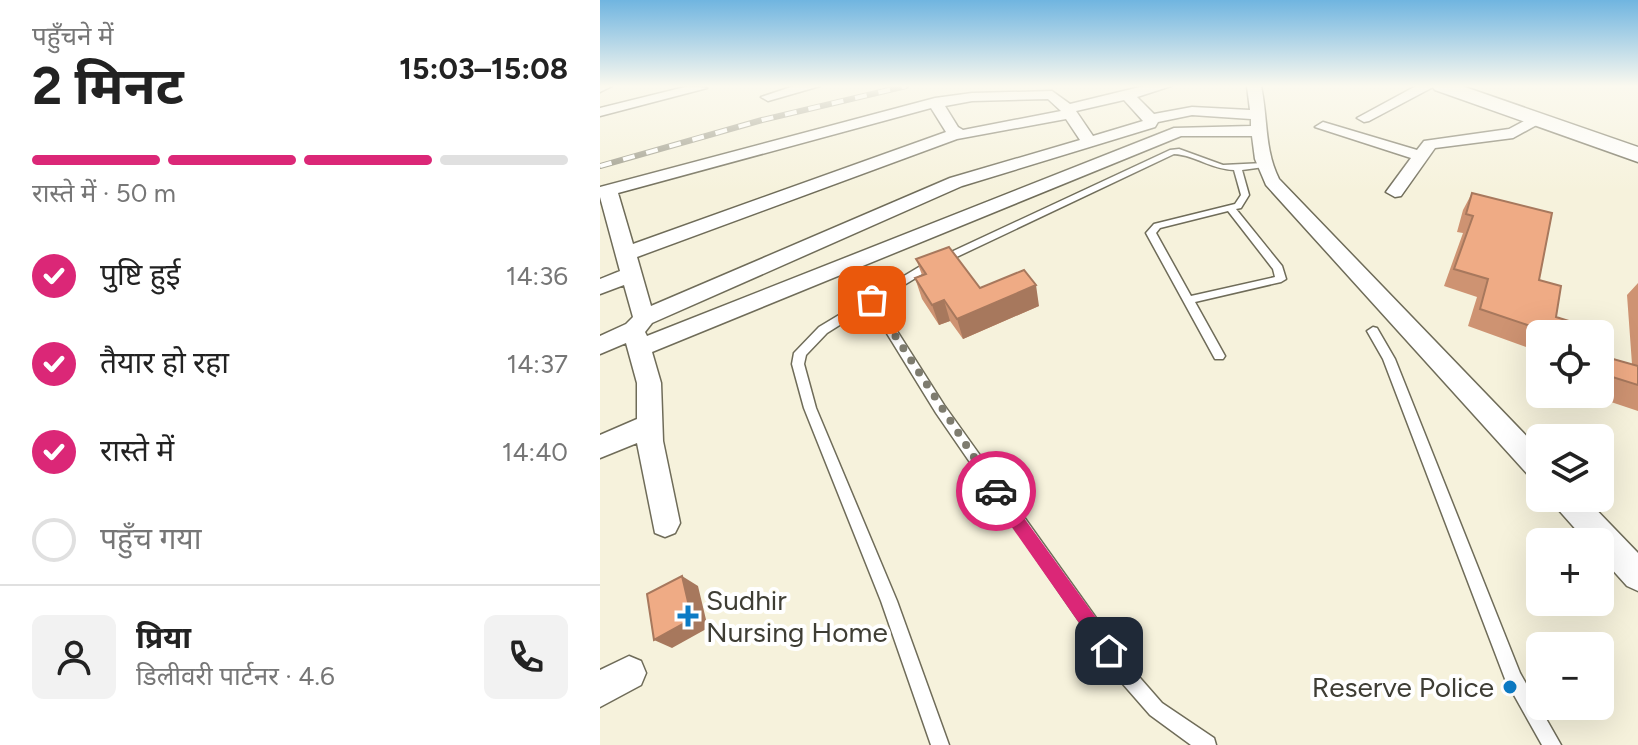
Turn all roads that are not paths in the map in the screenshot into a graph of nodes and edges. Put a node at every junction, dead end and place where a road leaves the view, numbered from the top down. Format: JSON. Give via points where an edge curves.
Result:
{"nodes":[{"id":1,"x":854,"y":121,"type":"edge"},
{"id":2,"x":947,"y":121,"type":"edge"},
{"id":3,"x":1029,"y":121,"type":"edge"},
{"id":4,"x":1075,"y":121,"type":"edge"},
{"id":5,"x":1150,"y":121,"type":"edge"},
{"id":6,"x":1247,"y":121,"type":"edge"},
{"id":7,"x":1534,"y":121,"type":"edge"},
{"id":8,"x":1542,"y":121,"type":"edge"},
{"id":9,"x":1260,"y":123,"type":"junction"},
{"id":10,"x":1323,"y":127,"type":"dead end"},
{"id":11,"x":955,"y":134,"type":"junction"},
{"id":12,"x":1089,"y":142,"type":"junction"},
{"id":13,"x":1638,"y":155,"type":"edge"},
{"id":14,"x":1420,"y":156,"type":"junction"},
{"id":15,"x":1264,"y":165,"type":"junction"},
{"id":16,"x":1237,"y":168,"type":"junction"},
{"id":17,"x":604,"y":191,"type":"edge"},
{"id":18,"x":1395,"y":192,"type":"dead end"},
{"id":19,"x":1231,"y":209,"type":"junction"},
{"id":20,"x":628,"y":264,"type":"junction"},
{"id":21,"x":600,"y":287,"type":"edge"},
{"id":22,"x":872,"y":300,"type":"junction"},
{"id":23,"x":1188,"y":300,"type":"junction"},
{"id":24,"x":1373,"y":331,"type":"dead end"},
{"id":25,"x":639,"y":332,"type":"junction"},
{"id":26,"x":600,"y":346,"type":"edge"},
{"id":27,"x":1219,"y":356,"type":"dead end"},
{"id":28,"x":650,"y":425,"type":"junction"},
{"id":29,"x":600,"y":447,"type":"edge"},
{"id":30,"x":1526,"y":454,"type":"edge"},
{"id":31,"x":1579,"y":512,"type":"edge"},
{"id":32,"x":665,"y":523,"type":"dead end"},
{"id":33,"x":1638,"y":575,"type":"edge"},
{"id":34,"x":940,"y":745,"type":"edge"},
{"id":35,"x":1207,"y":745,"type":"edge"},
{"id":36,"x":1552,"y":745,"type":"edge"}],
"edges":[{"from":1,"to":17,"type":"street"},
{"from":2,"to":11,"type":"street"},
{"from":3,"to":11,"type":"street","via":[[967,136]]},
{"from":4,"to":12,"type":"street"},
{"from":5,"to":12,"type":"street"},
{"from":6,"to":9,"type":"street"},
{"from":7,"to":14,"type":"street","via":[[1513,133],[1430,144]]},
{"from":8,"to":13,"type":"street"},
{"from":9,"to":15,"type":"street"},
{"from":9,"to":25,"type":"street","via":[[1179,131]]},
{"from":10,"to":14,"type":"street"},
{"from":11,"to":20,"type":"street"},
{"from":12,"to":25,"type":"street","via":[[956,182]]},
{"from":14,"to":18,"type":"street"},
{"from":15,"to":16,"type":"lane"},
{"from":15,"to":30,"type":"street","via":[[1272,181]]},
{"from":16,"to":19,"type":"lane","via":[[1245,195]]},
{"from":16,"to":22,"type":"lane","via":[[1173,152],[923,269]]},
{"from":17,"to":20,"type":"street"},
{"from":19,"to":23,"type":"lane","via":[[1157,226],[1151,233]]},
{"from":19,"to":23,"type":"lane","via":[[1281,279]]},
{"from":20,"to":21,"type":"street"},
{"from":20,"to":25,"type":"street"},
{"from":22,"to":34,"type":"lane","via":[[810,340],[798,364],[810,408],[889,601]]},
{"from":22,"to":35,"type":"lane","via":[[991,484],[1128,677],[1156,709]]},
{"from":23,"to":27,"type":"lane"},
{"from":24,"to":36,"type":"lane","via":[[1389,359],[1514,679]]},
{"from":25,"to":26,"type":"street"},
{"from":25,"to":28,"type":"street"},
{"from":28,"to":29,"type":"street"},
{"from":28,"to":32,"type":"street"},
{"from":31,"to":33,"type":"street"}]}
